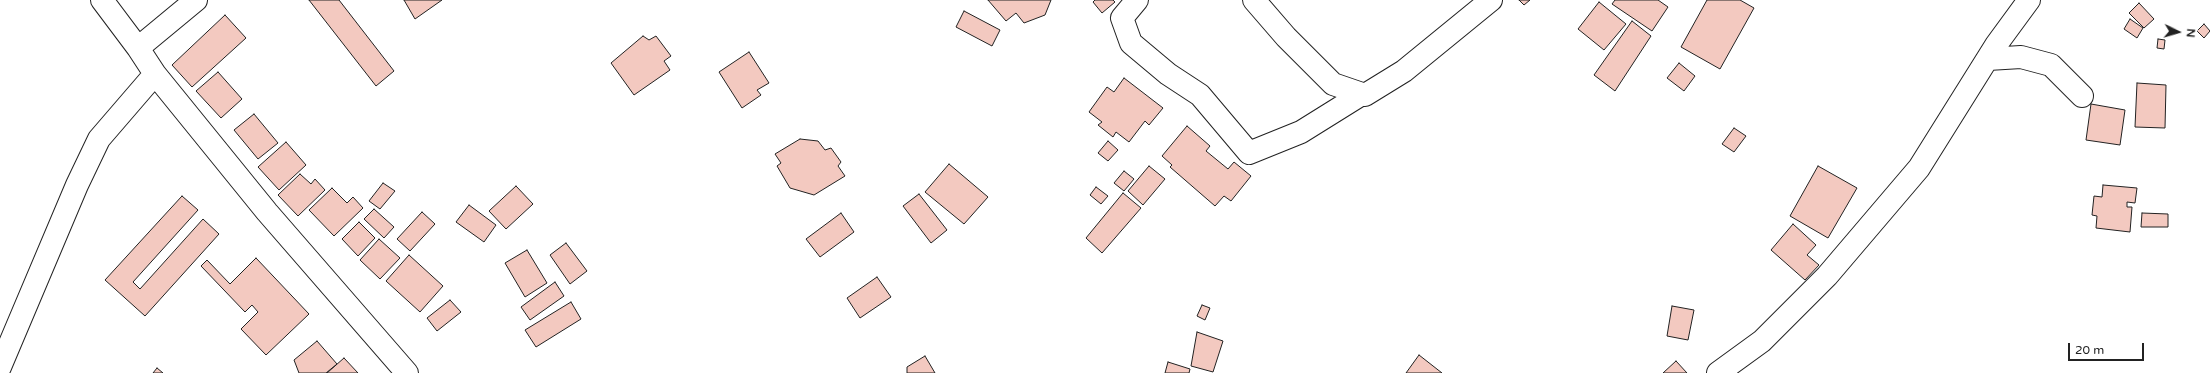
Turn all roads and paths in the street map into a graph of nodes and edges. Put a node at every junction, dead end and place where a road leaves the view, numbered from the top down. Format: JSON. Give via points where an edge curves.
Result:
{"nodes":[{"id":1,"x":102,"y":0,"type":"edge"},
{"id":2,"x":196,"y":0,"type":"edge"},
{"id":3,"x":1137,"y":0,"type":"edge"},
{"id":4,"x":1254,"y":0,"type":"edge"},
{"id":5,"x":1491,"y":0,"type":"edge"},
{"id":6,"x":2029,"y":0,"type":"edge"},
{"id":7,"x":138,"y":48,"type":"junction"},
{"id":8,"x":1988,"y":59,"type":"junction"},
{"id":9,"x":155,"y":74,"type":"junction"},
{"id":10,"x":1362,"y":94,"type":"junction"},
{"id":11,"x":2082,"y":96,"type":"dead end"},
{"id":12,"x":0,"y":367,"type":"edge"},
{"id":13,"x":407,"y":373,"type":"edge"},
{"id":14,"x":1718,"y":373,"type":"edge"}],
"edges":[{"from":1,"to":7,"type":"street"},
{"from":2,"to":7,"type":"street"},
{"from":3,"to":10,"type":"street","via":[[1122,18],[1131,43],[1168,74],[1200,95],[1249,153],[1301,132]]},
{"from":4,"to":10,"type":"street","via":[[1286,38],[1333,84]]},
{"from":5,"to":10,"type":"street","via":[[1404,71],[1365,95]]},
{"from":6,"to":8,"type":"street"},
{"from":7,"to":9,"type":"street"},
{"from":8,"to":11,"type":"street","via":[[2021,57],[2051,65]]},
{"from":8,"to":14,"type":"street","via":[[1919,168],[1827,276],[1762,341]]},
{"from":9,"to":12,"type":"street","via":[[99,139]]},
{"from":9,"to":13,"type":"street","via":[[267,212]]}]}
